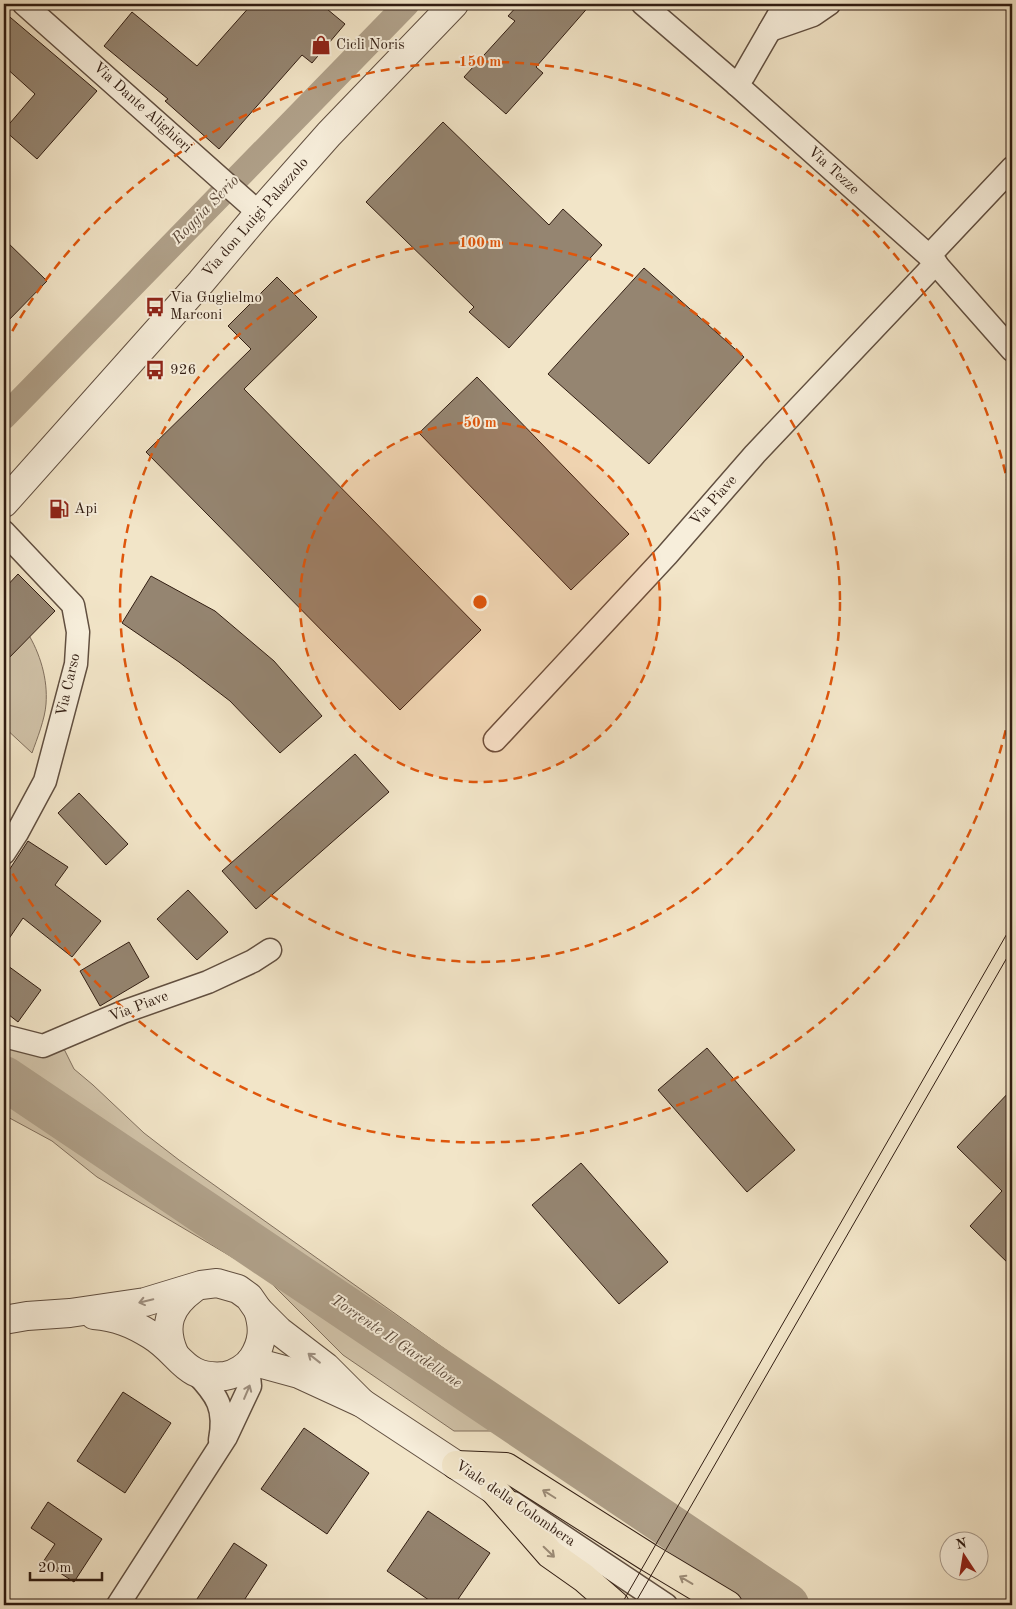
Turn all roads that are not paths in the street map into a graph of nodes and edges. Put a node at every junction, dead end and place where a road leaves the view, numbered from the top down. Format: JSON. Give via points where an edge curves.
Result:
{"nodes":[{"id":1,"x":24,"y":4,"type":"edge"},
{"id":2,"x":453,"y":4,"type":"edge"},
{"id":3,"x":643,"y":4,"type":"edge"},
{"id":4,"x":785,"y":4,"type":"edge"},
{"id":5,"x":828,"y":4,"type":"edge"},
{"id":6,"x":770,"y":30,"type":"junction"},
{"id":7,"x":737,"y":85,"type":"junction"},
{"id":8,"x":1012,"y":168,"type":"edge"},
{"id":9,"x":259,"y":212,"type":"junction"},
{"id":10,"x":932,"y":260,"type":"junction"},
{"id":11,"x":1012,"y":350,"type":"edge"},
{"id":12,"x":4,"y":503,"type":"edge"},
{"id":13,"x":4,"y":532,"type":"edge"},
{"id":14,"x":495,"y":740,"type":"dead end"},
{"id":15,"x":4,"y":853,"type":"edge"},
{"id":16,"x":270,"y":950,"type":"dead end"},
{"id":17,"x":4,"y":1036,"type":"edge"},
{"id":18,"x":193,"y":1289,"type":"junction"},
{"id":19,"x":258,"y":1310,"type":"junction"},
{"id":20,"x":70,"y":1313,"type":"junction"},
{"id":21,"x":4,"y":1320,"type":"edge"},
{"id":22,"x":174,"y":1353,"type":"junction"},
{"id":23,"x":250,"y":1363,"type":"junction"},
{"id":24,"x":196,"y":1373,"type":"junction"},
{"id":25,"x":362,"y":1404,"type":"junction"},
{"id":26,"x":219,"y":1448,"type":"junction"},
{"id":27,"x":456,"y":1465,"type":"junction"},
{"id":28,"x":494,"y":1490,"type":"junction"},
{"id":29,"x":118,"y":1605,"type":"edge"},
{"id":30,"x":615,"y":1605,"type":"edge"},
{"id":31,"x":666,"y":1605,"type":"edge"},
{"id":32,"x":728,"y":1605,"type":"edge"}],
"edges":[{"from":1,"to":9,"type":"street","name":"Via Dante Alighieri"},
{"from":2,"to":9,"type":"street","name":"Via don Luigi Palazzolo"},
{"from":3,"to":7,"type":"street","name":"Via Tezze"},
{"from":4,"to":6,"type":"street"},
{"from":5,"to":6,"type":"street","via":[[813,14]]},
{"from":6,"to":7,"type":"street"},
{"from":7,"to":10,"type":"street","name":"Via Tezze"},
{"from":8,"to":10,"type":"street","name":"Via Piave"},
{"from":9,"to":12,"type":"street","name":"Via don Luigi Palazzolo","via":[[201,282]]},
{"from":10,"to":11,"type":"street","name":"Via Tezze"},
{"from":10,"to":14,"type":"street","name":"Via Piave","via":[[667,555]]},
{"from":13,"to":15,"type":"street","name":"Via Carso","via":[[73,605],[78,632],[76,664],[45,782]]},
{"from":16,"to":17,"type":"street","name":"Via Piave","via":[[208,982],[123,1012],[43,1046]]},
{"from":18,"to":19,"type":"street","name":"Viale della Colombera","via":[[217,1283],[238,1289]]},
{"from":18,"to":20,"type":"street","name":"Viale della Colombera","one_way":true,"via":[[145,1302]]},
{"from":18,"to":22,"type":"street","via":[[180,1298],[170,1317],[168,1330]]},
{"from":19,"to":23,"type":"street","via":[[262,1338],[260,1348]]},
{"from":25,"to":19,"type":"street","name":"Viale della Colombera","one_way":true,"via":[[326,1367],[279,1331]]},
{"from":20,"to":21,"type":"street","name":"Viale della Colombera"},
{"from":20,"to":22,"type":"street","name":"Viale della Colombera","via":[[113,1317],[137,1326]]},
{"from":22,"to":24,"type":"street","name":"Viale della Colombera","via":[[185,1367]]},
{"from":23,"to":24,"type":"street","via":[[230,1375],[210,1377]]},
{"from":23,"to":25,"type":"street","name":"Viale della Colombera","via":[[299,1374]]},
{"from":26,"to":23,"type":"street","one_way":true,"via":[[250,1386]]},
{"from":24,"to":26,"type":"street","via":[[218,1400],[223,1422]]},
{"from":25,"to":27,"type":"street","name":"Viale della Colombera"},
{"from":26,"to":29,"type":"street"},
{"from":27,"to":28,"type":"street","name":"Viale della Colombera"},
{"from":32,"to":27,"type":"highway","one_way":true,"via":[[506,1467]]},
{"from":28,"to":30,"type":"highway","one_way":true,"via":[[550,1554]]},
{"from":28,"to":31,"type":"street","name":"Viale della Colombera"}]}
